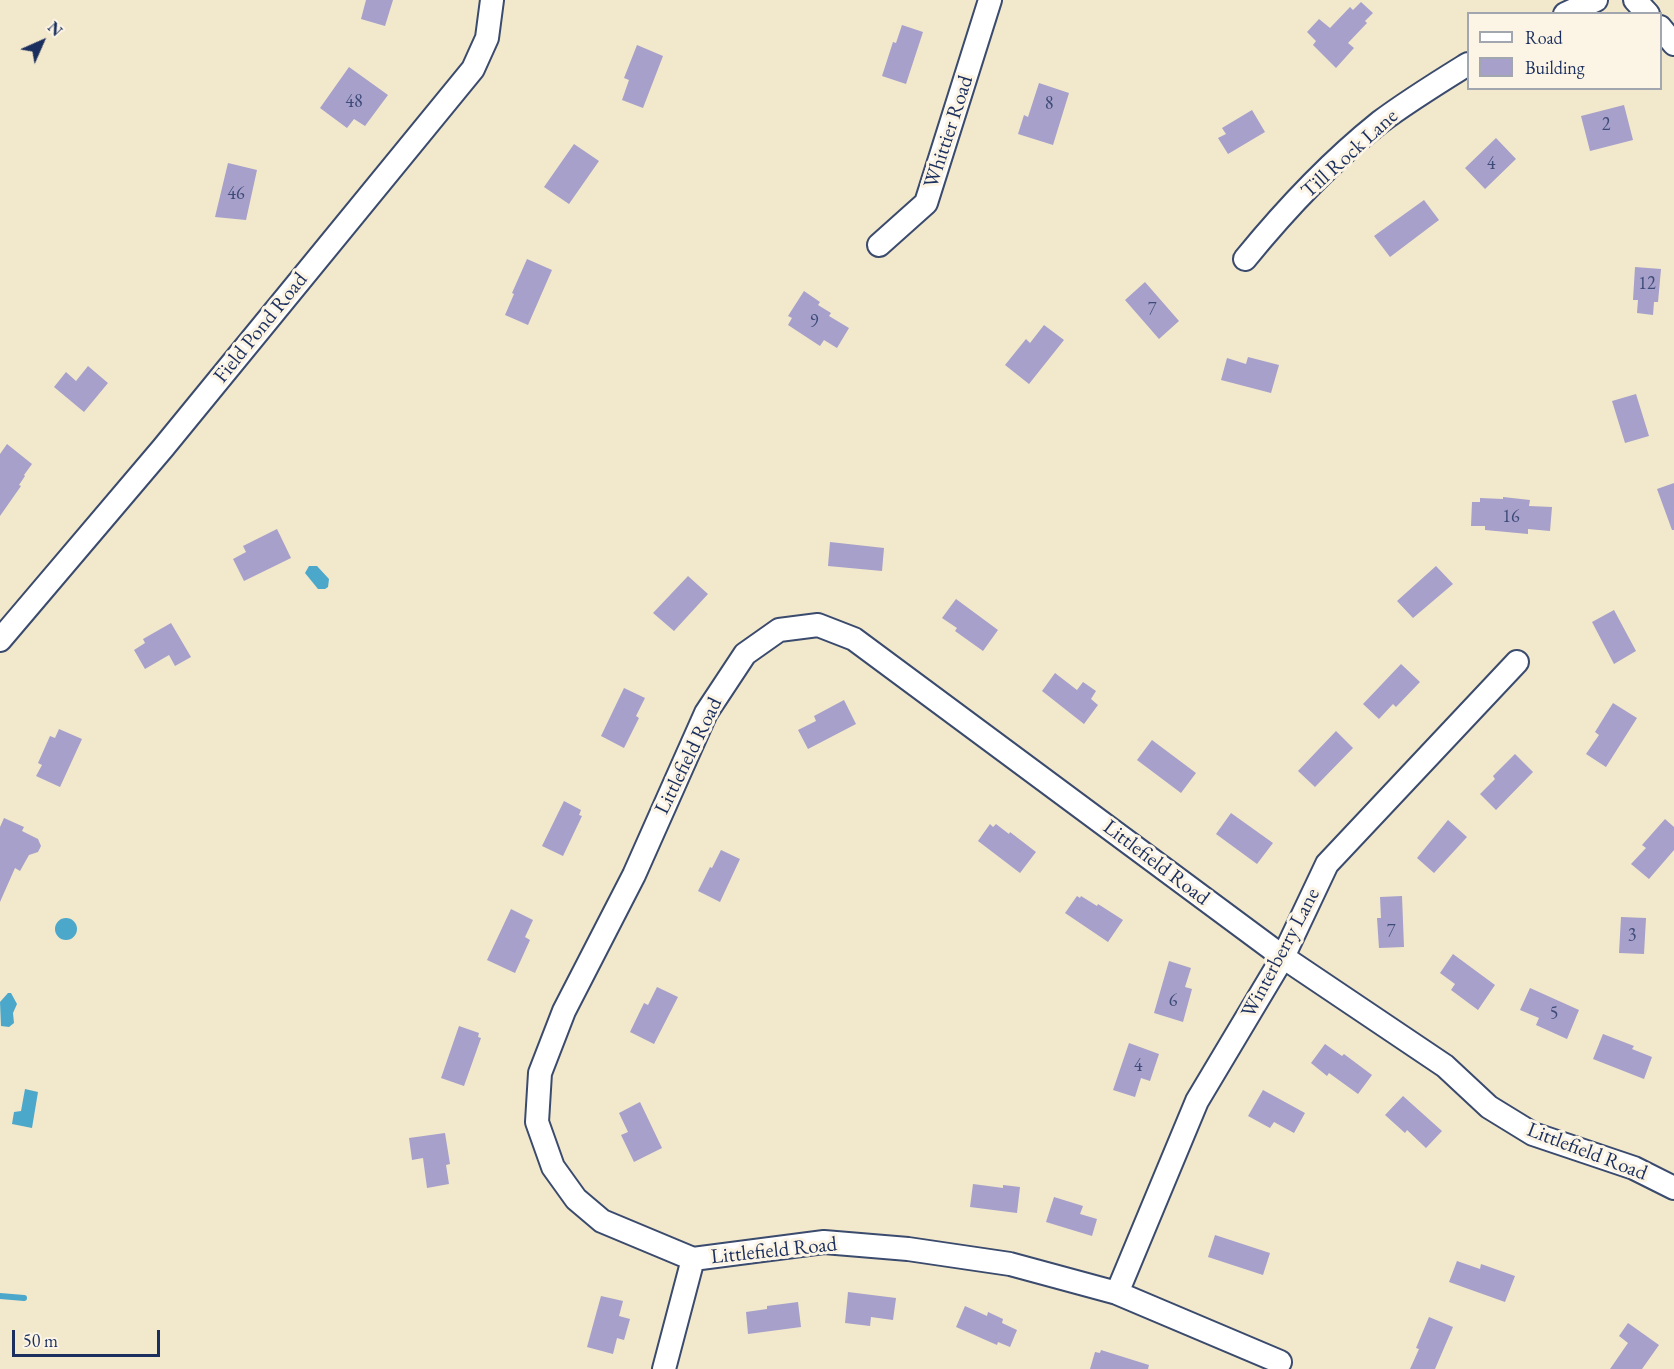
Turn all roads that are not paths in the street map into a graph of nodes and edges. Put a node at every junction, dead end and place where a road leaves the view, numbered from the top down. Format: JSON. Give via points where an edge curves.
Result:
{"nodes":[{"id":1,"x":492,"y":0,"type":"edge"},
{"id":2,"x":990,"y":0,"type":"edge"},
{"id":3,"x":1596,"y":0,"type":"edge"},
{"id":4,"x":1635,"y":0,"type":"edge"},
{"id":5,"x":1569,"y":12,"type":"edge"},
{"id":6,"x":1646,"y":12,"type":"edge"},
{"id":7,"x":1662,"y":29,"type":"edge"},
{"id":8,"x":1674,"y":44,"type":"edge"},
{"id":9,"x":1467,"y":65,"type":"edge"},
{"id":10,"x":879,"y":245,"type":"dead end"},
{"id":11,"x":1245,"y":259,"type":"dead end"},
{"id":12,"x":0,"y":640,"type":"edge"},
{"id":13,"x":1518,"y":662,"type":"dead end"},
{"id":14,"x":1283,"y":957,"type":"junction"},
{"id":15,"x":1674,"y":1188,"type":"edge"},
{"id":16,"x":693,"y":1259,"type":"junction"},
{"id":17,"x":1118,"y":1293,"type":"junction"},
{"id":18,"x":1280,"y":1362,"type":"dead end"},
{"id":19,"x":664,"y":1369,"type":"edge"}],
"edges":[{"from":1,"to":12,"type":"street","name":"Field Pond Road","via":[[487,38],[473,69],[164,448]]},
{"from":2,"to":10,"type":"street","name":"Whittier Road","via":[[926,203]]},
{"from":3,"to":5,"type":"street"},
{"from":4,"to":6,"type":"street"},
{"from":7,"to":8,"type":"street"},
{"from":9,"to":11,"type":"street","name":"Till Rock Lane","via":[[1389,116],[1348,150]]},
{"from":13,"to":14,"type":"street","name":"Winterberry Lane","via":[[1327,864]]},
{"from":14,"to":15,"type":"street","name":"Littlefield Road","via":[[1445,1066],[1490,1107],[1533,1134],[1634,1168]]},
{"from":14,"to":16,"type":"street","name":"Littlefield Road","via":[[854,639],[818,625],[779,630],[746,654],[706,713],[634,875],[564,1011],[540,1073],[537,1122],[553,1167],[576,1199],[602,1221]]},
{"from":14,"to":17,"type":"street","name":"Winterberry Lane","via":[[1197,1101]]},
{"from":16,"to":17,"type":"street","name":"Littlefield Road","via":[[824,1242],[856,1244],[1010,1264]]},
{"from":16,"to":19,"type":"street"},
{"from":17,"to":18,"type":"street","name":"Littlefield Road"}]}
